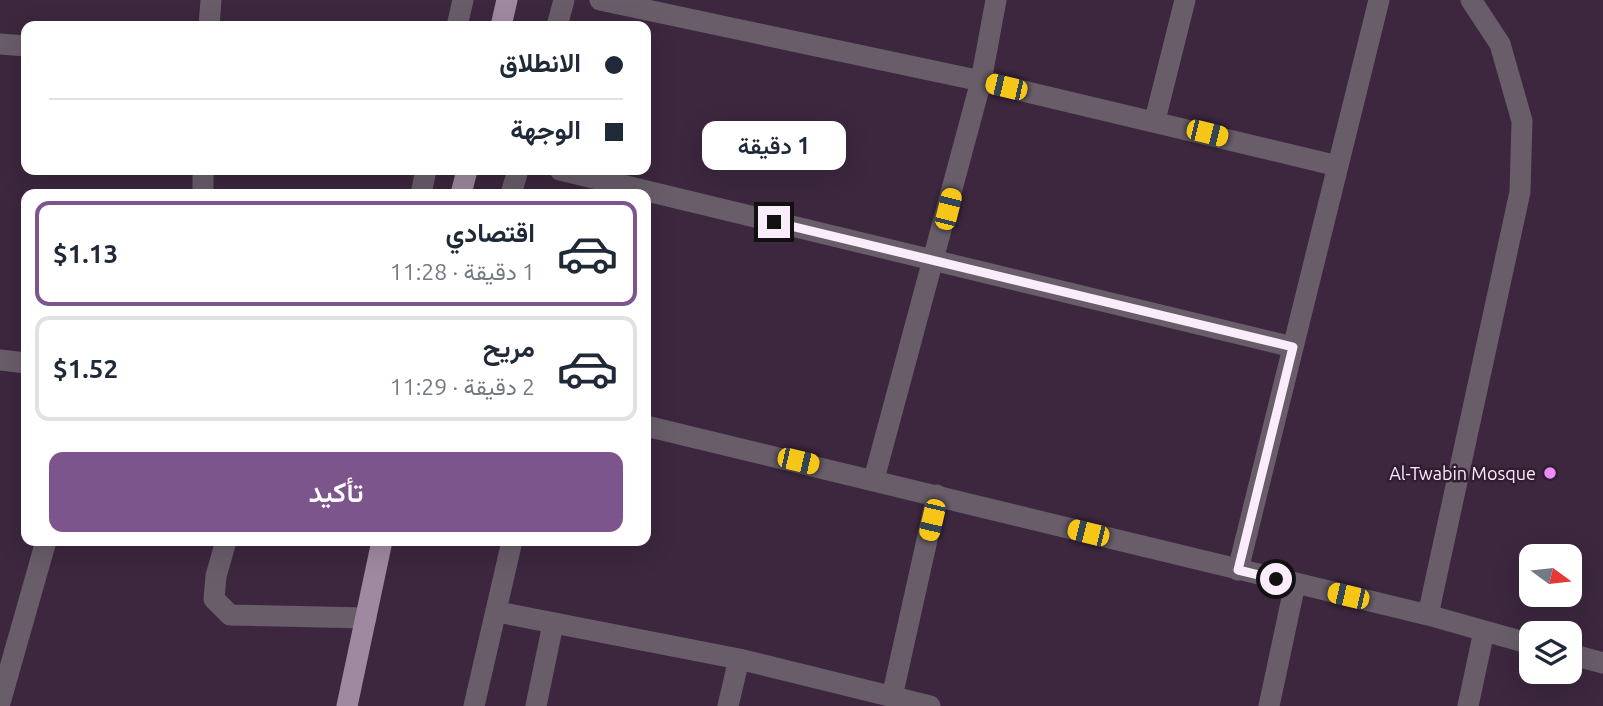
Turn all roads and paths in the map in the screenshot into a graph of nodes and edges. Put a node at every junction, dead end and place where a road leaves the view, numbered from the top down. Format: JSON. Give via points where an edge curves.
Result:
{"nodes":[{"id":1,"x":211,"y":0,"type":"edge"},
{"id":2,"x":463,"y":0,"type":"edge"},
{"id":3,"x":507,"y":0,"type":"edge"},
{"id":4,"x":564,"y":0,"type":"edge"},
{"id":5,"x":600,"y":0,"type":"edge"},
{"id":6,"x":996,"y":0,"type":"edge"},
{"id":7,"x":1185,"y":0,"type":"edge"},
{"id":8,"x":1379,"y":0,"type":"edge"},
{"id":9,"x":1471,"y":0,"type":"edge"},
{"id":10,"x":209,"y":21,"type":"edge"},
{"id":11,"x":458,"y":21,"type":"edge"},
{"id":12,"x":502,"y":21,"type":"edge"},
{"id":13,"x":558,"y":21,"type":"edge"},
{"id":14,"x":0,"y":44,"type":"edge"},
{"id":15,"x":21,"y":46,"type":"edge"},
{"id":16,"x":981,"y":81,"type":"junction"},
{"id":17,"x":1155,"y":120,"type":"junction"},
{"id":18,"x":1338,"y":166,"type":"junction"},
{"id":19,"x":581,"y":175,"type":"edge"},
{"id":20,"x":638,"y":189,"type":"edge"},
{"id":21,"x":651,"y":192,"type":"edge"},
{"id":22,"x":935,"y":261,"type":"junction"},
{"id":23,"x":1293,"y":347,"type":"junction"},
{"id":24,"x":0,"y":360,"type":"edge"},
{"id":25,"x":21,"y":362,"type":"edge"},
{"id":26,"x":651,"y":427,"type":"edge"},
{"id":27,"x":874,"y":479,"type":"junction"},
{"id":28,"x":937,"y":495,"type":"junction"},
{"id":29,"x":45,"y":546,"type":"edge"},
{"id":30,"x":225,"y":546,"type":"edge"},
{"id":31,"x":381,"y":546,"type":"edge"},
{"id":32,"x":511,"y":546,"type":"edge"},
{"id":33,"x":1238,"y":570,"type":"junction"},
{"id":34,"x":1295,"y":584,"type":"junction"},
{"id":35,"x":498,"y":612,"type":"junction"},
{"id":36,"x":1428,"y":615,"type":"junction"},
{"id":37,"x":366,"y":618,"type":"junction"},
{"id":38,"x":553,"y":624,"type":"junction"},
{"id":39,"x":1484,"y":631,"type":"junction"},
{"id":40,"x":1519,"y":640,"type":"edge"},
{"id":41,"x":1582,"y":657,"type":"edge"},
{"id":42,"x":739,"y":659,"type":"junction"},
{"id":43,"x":1603,"y":663,"type":"edge"},
{"id":44,"x":892,"y":698,"type":"junction"},
{"id":45,"x":0,"y":703,"type":"edge"},
{"id":46,"x":347,"y":706,"type":"edge"},
{"id":47,"x":474,"y":706,"type":"edge"},
{"id":48,"x":536,"y":706,"type":"edge"},
{"id":49,"x":728,"y":706,"type":"edge"},
{"id":50,"x":930,"y":706,"type":"edge"},
{"id":51,"x":1269,"y":706,"type":"edge"},
{"id":52,"x":1468,"y":706,"type":"edge"}],
"edges":[{"from":1,"to":10,"type":"street"},
{"from":2,"to":11,"type":"street"},
{"from":3,"to":12,"type":"main road"},
{"from":4,"to":13,"type":"street"},
{"from":5,"to":16,"type":"street"},
{"from":6,"to":16,"type":"street"},
{"from":7,"to":17,"type":"street"},
{"from":8,"to":18,"type":"street"},
{"from":9,"to":36,"type":"street","via":[[1500,44],[1522,121],[1520,192]]},
{"from":14,"to":15,"type":"street"},
{"from":16,"to":17,"type":"street"},
{"from":16,"to":22,"type":"street"},
{"from":17,"to":18,"type":"street"},
{"from":18,"to":23,"type":"street"},
{"from":19,"to":20,"type":"street"},
{"from":21,"to":22,"type":"street"},
{"from":22,"to":23,"type":"street"},
{"from":22,"to":27,"type":"street"},
{"from":23,"to":33,"type":"street"},
{"from":24,"to":25,"type":"street"},
{"from":26,"to":27,"type":"street"},
{"from":27,"to":28,"type":"street"},
{"from":28,"to":33,"type":"street"},
{"from":28,"to":44,"type":"street"},
{"from":29,"to":45,"type":"street"},
{"from":30,"to":37,"type":"street","via":[[214,599],[230,615]]},
{"from":31,"to":37,"type":"main road"},
{"from":32,"to":35,"type":"street"},
{"from":33,"to":34,"type":"street"},
{"from":34,"to":36,"type":"street"},
{"from":34,"to":51,"type":"street"},
{"from":35,"to":38,"type":"street"},
{"from":35,"to":47,"type":"street"},
{"from":36,"to":39,"type":"street"},
{"from":37,"to":46,"type":"main road"},
{"from":38,"to":42,"type":"street"},
{"from":38,"to":48,"type":"street"},
{"from":39,"to":40,"type":"street"},
{"from":39,"to":52,"type":"street"},
{"from":41,"to":43,"type":"street"},
{"from":42,"to":44,"type":"street"},
{"from":42,"to":49,"type":"street"},
{"from":44,"to":50,"type":"street"}]}
